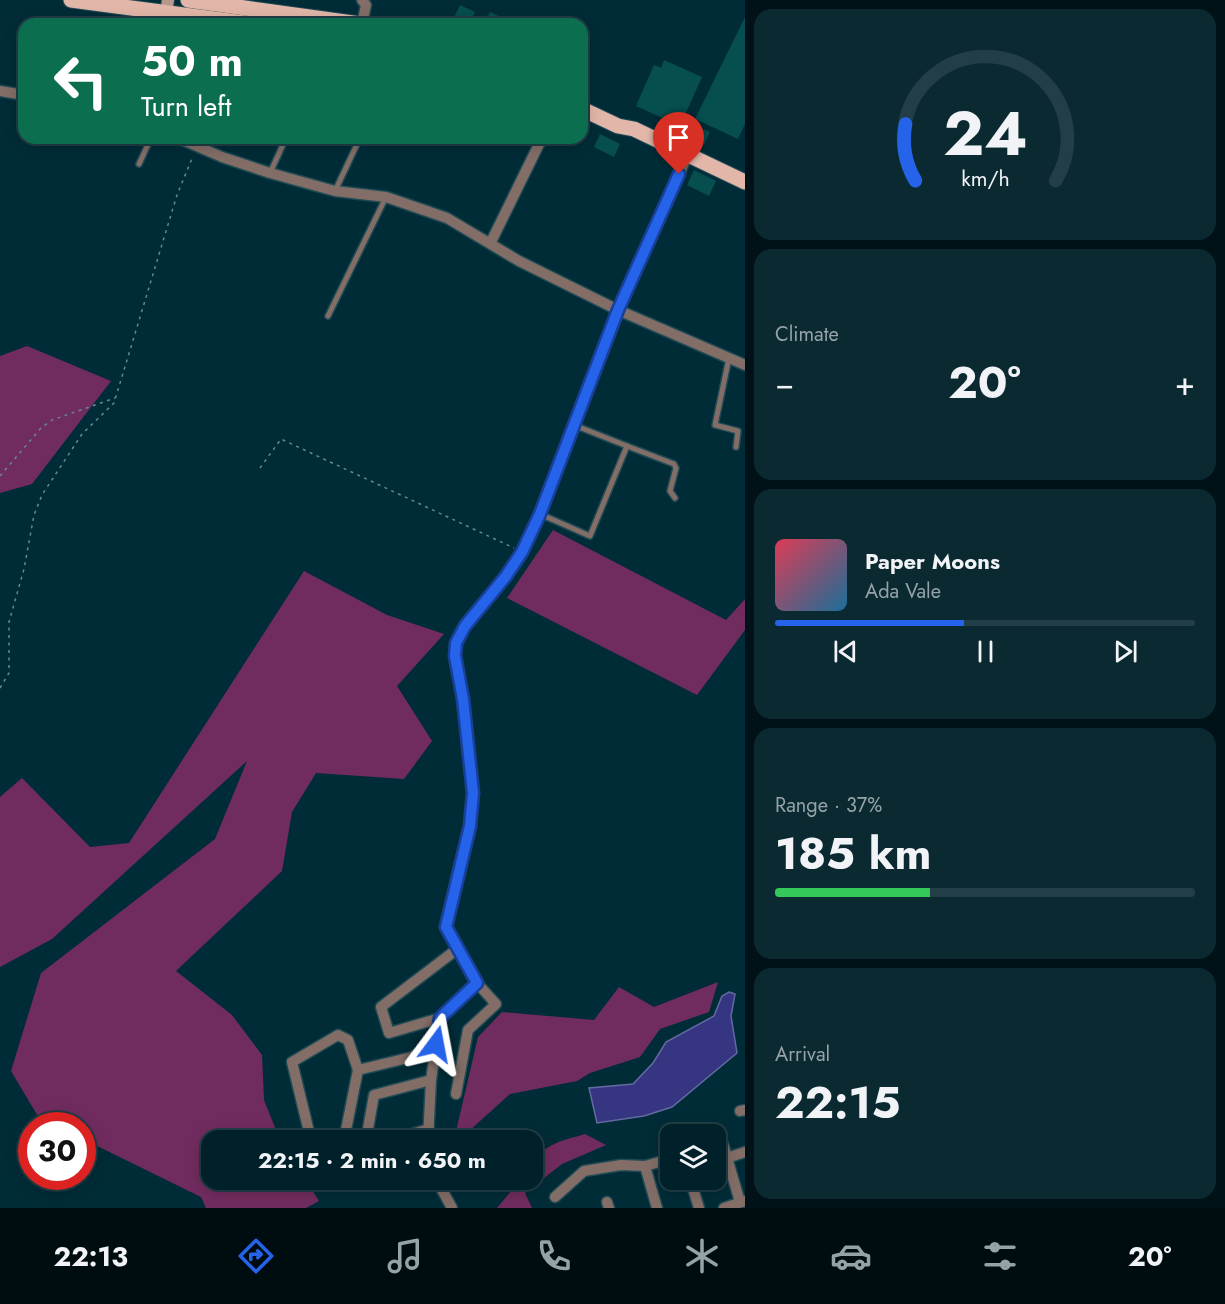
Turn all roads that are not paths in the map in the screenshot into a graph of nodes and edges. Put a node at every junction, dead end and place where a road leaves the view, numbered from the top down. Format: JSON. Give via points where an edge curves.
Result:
{"nodes":[{"id":1,"x":71,"y":0,"type":"edge"},
{"id":2,"x":188,"y":0,"type":"edge"},
{"id":3,"x":362,"y":0,"type":"edge"},
{"id":4,"x":167,"y":6,"type":"edge"},
{"id":5,"x":224,"y":18,"type":"edge"},
{"id":6,"x":318,"y":18,"type":"edge"},
{"id":7,"x":363,"y":18,"type":"edge"},
{"id":8,"x":0,"y":91,"type":"edge"},
{"id":9,"x":18,"y":94,"type":"edge"},
{"id":10,"x":588,"y":103,"type":"edge"},
{"id":11,"x":588,"y":112,"type":"edge"},
{"id":12,"x":634,"y":129,"type":"junction"},
{"id":13,"x":148,"y":144,"type":"edge"},
{"id":14,"x":191,"y":144,"type":"edge"},
{"id":15,"x":283,"y":144,"type":"edge"},
{"id":16,"x":357,"y":144,"type":"edge"},
{"id":17,"x":539,"y":144,"type":"edge"},
{"id":18,"x":688,"y":154,"type":"junction"},
{"id":19,"x":139,"y":164,"type":"dead end"},
{"id":20,"x":270,"y":173,"type":"junction"},
{"id":21,"x":745,"y":182,"type":"edge"},
{"id":22,"x":335,"y":191,"type":"junction"},
{"id":23,"x":386,"y":197,"type":"junction"},
{"id":24,"x":491,"y":242,"type":"junction"},
{"id":25,"x":618,"y":310,"type":"junction"},
{"id":26,"x":328,"y":316,"type":"dead end"},
{"id":27,"x":729,"y":358,"type":"junction"},
{"id":28,"x":745,"y":365,"type":"edge"},
{"id":29,"x":574,"y":425,"type":"junction"},
{"id":30,"x":627,"y":446,"type":"junction"},
{"id":31,"x":736,"y":447,"type":"dead end"},
{"id":32,"x":675,"y":498,"type":"dead end"},
{"id":33,"x":540,"y":514,"type":"junction"},
{"id":34,"x":456,"y":950,"type":"junction"},
{"id":35,"x":477,"y":983,"type":"junction"},
{"id":36,"x":440,"y":1018,"type":"junction"},
{"id":37,"x":436,"y":1044,"type":"junction"},
{"id":38,"x":358,"y":1070,"type":"junction"},
{"id":39,"x":431,"y":1080,"type":"junction"},
{"id":40,"x":456,"y":1094,"type":"dead end"},
{"id":41,"x":309,"y":1130,"type":"edge"},
{"id":42,"x":346,"y":1130,"type":"edge"},
{"id":43,"x":368,"y":1130,"type":"edge"},
{"id":44,"x":428,"y":1130,"type":"edge"},
{"id":45,"x":745,"y":1152,"type":"edge"},
{"id":46,"x":726,"y":1154,"type":"edge"},
{"id":47,"x":727,"y":1158,"type":"junction"},
{"id":48,"x":660,"y":1162,"type":"edge"},
{"id":49,"x":645,"y":1166,"type":"junction"},
{"id":50,"x":442,"y":1190,"type":"edge"},
{"id":51,"x":693,"y":1190,"type":"edge"},
{"id":52,"x":555,"y":1197,"type":"dead end"},
{"id":53,"x":743,"y":1201,"type":"edge"},
{"id":54,"x":452,"y":1208,"type":"edge"},
{"id":55,"x":657,"y":1208,"type":"edge"},
{"id":56,"x":699,"y":1208,"type":"edge"},
{"id":57,"x":724,"y":1208,"type":"edge"}],
"edges":[{"from":1,"to":4,"type":"main road"},
{"from":2,"to":6,"type":"main road"},
{"from":3,"to":7,"type":"street","via":[[366,5]]},
{"from":4,"to":5,"type":"main road"},
{"from":8,"to":9,"type":"street"},
{"from":10,"to":12,"type":"main road","via":[[622,118]]},
{"from":11,"to":12,"type":"main road"},
{"from":12,"to":18,"type":"main road"},
{"from":13,"to":19,"type":"lane"},
{"from":14,"to":20,"type":"street"},
{"from":15,"to":20,"type":"lane"},
{"from":16,"to":22,"type":"lane"},
{"from":17,"to":24,"type":"street"},
{"from":18,"to":21,"type":"main road"},
{"from":18,"to":25,"type":"street"},
{"from":20,"to":22,"type":"street"},
{"from":22,"to":23,"type":"street"},
{"from":23,"to":24,"type":"street","via":[[447,218]]},
{"from":23,"to":26,"type":"lane"},
{"from":24,"to":25,"type":"street","via":[[519,261]]},
{"from":25,"to":27,"type":"street"},
{"from":25,"to":29,"type":"street"},
{"from":27,"to":28,"type":"street"},
{"from":27,"to":31,"type":"lane","via":[[715,425],[738,431]]},
{"from":29,"to":30,"type":"lane"},
{"from":29,"to":33,"type":"street"},
{"from":30,"to":32,"type":"lane","via":[[674,464],[670,491]]},
{"from":30,"to":33,"type":"lane","via":[[590,536]]},
{"from":33,"to":34,"type":"street","via":[[522,552],[456,643],[473,793],[470,826],[446,927]]},
{"from":34,"to":35,"type":"street"},
{"from":34,"to":36,"type":"street","via":[[381,1007],[389,1033]]},
{"from":35,"to":36,"type":"street"},
{"from":35,"to":40,"type":"street","via":[[496,1004],[468,1030]]},
{"from":36,"to":37,"type":"street"},
{"from":37,"to":38,"type":"street","via":[[412,1057]]},
{"from":37,"to":39,"type":"street"},
{"from":38,"to":41,"type":"street","via":[[348,1040],[338,1035],[292,1062]]},
{"from":38,"to":42,"type":"street"},
{"from":39,"to":43,"type":"street","via":[[374,1095]]},
{"from":39,"to":44,"type":"street"},
{"from":45,"to":47,"type":"street"},
{"from":46,"to":47,"type":"street"},
{"from":47,"to":53,"type":"street"},
{"from":48,"to":49,"type":"street"},
{"from":49,"to":52,"type":"street","via":[[584,1171]]},
{"from":49,"to":55,"type":"street"},
{"from":50,"to":54,"type":"street"},
{"from":51,"to":56,"type":"street"},
{"from":53,"to":57,"type":"street"}]}
